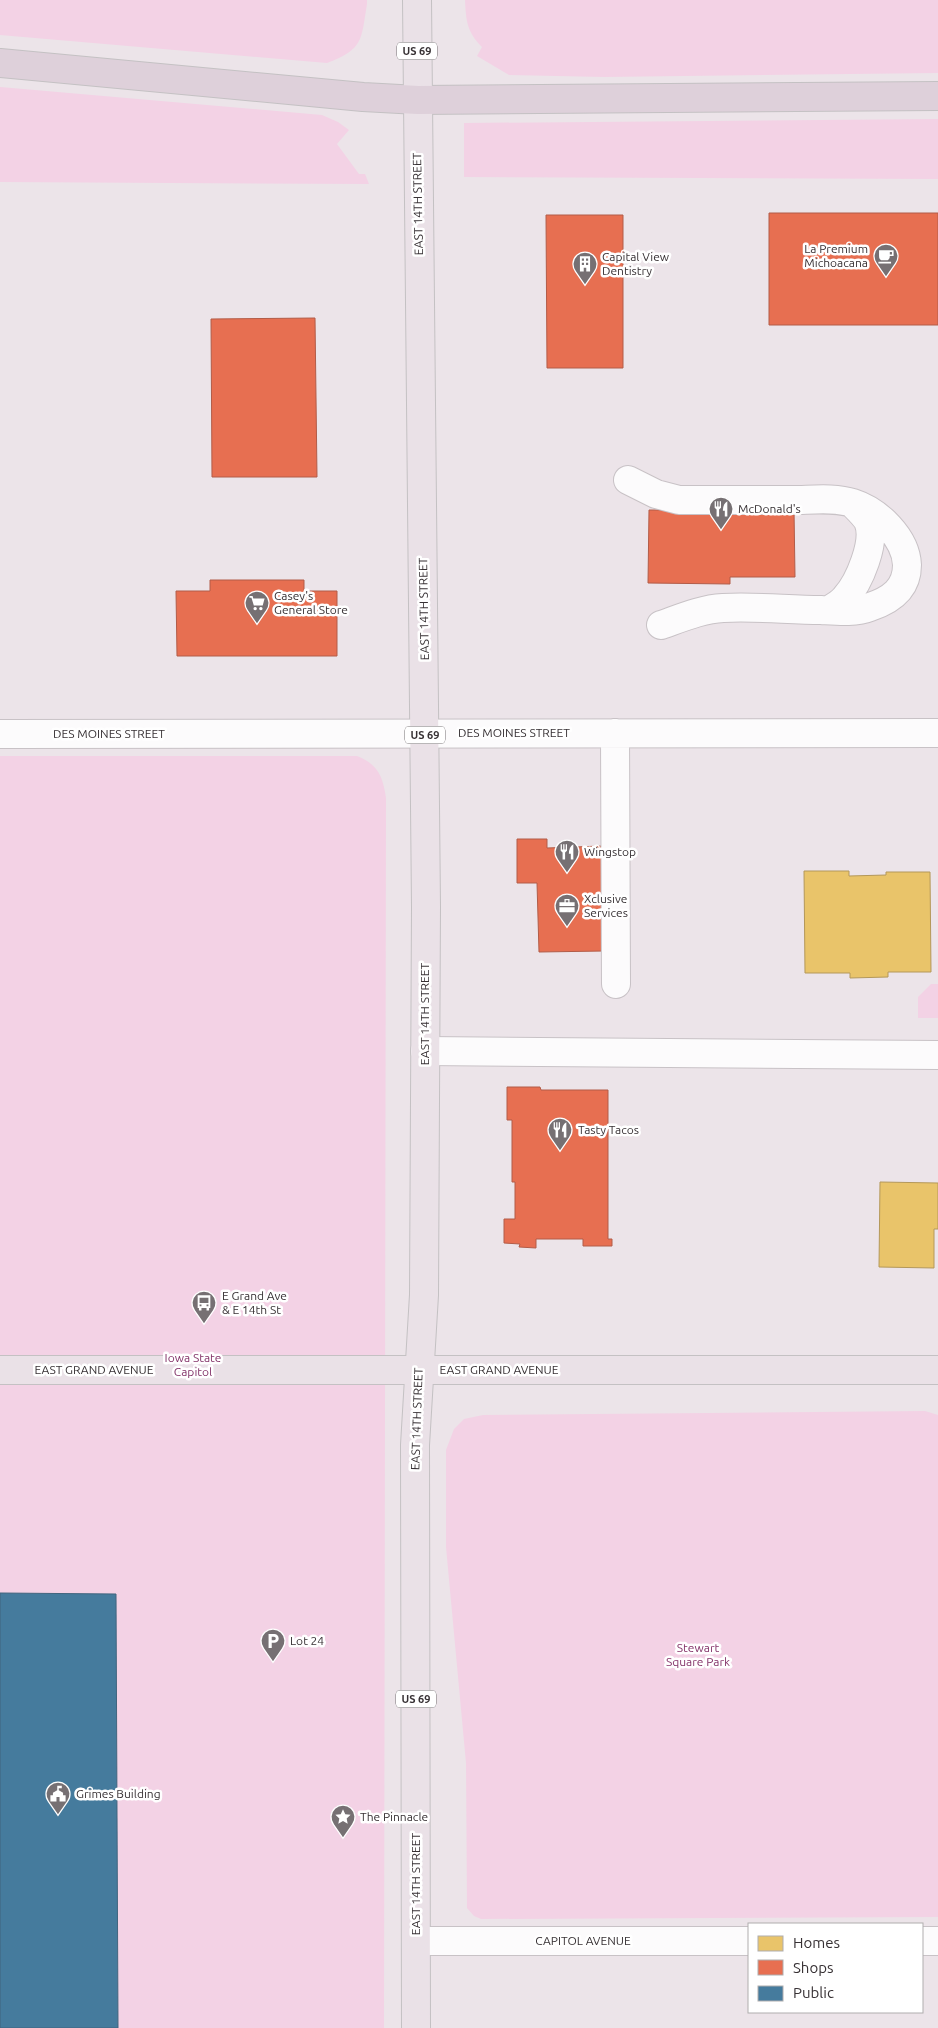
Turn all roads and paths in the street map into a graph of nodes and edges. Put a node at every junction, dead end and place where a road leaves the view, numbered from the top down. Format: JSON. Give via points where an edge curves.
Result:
{"nodes":[{"id":1,"x":417,"y":1,"type":"edge"},
{"id":2,"x":0,"y":63,"type":"edge"},
{"id":3,"x":938,"y":96,"type":"edge"},
{"id":4,"x":418,"y":100,"type":"junction"},
{"id":5,"x":628,"y":480,"type":"dead end"},
{"id":6,"x":852,"y":502,"type":"junction"},
{"id":7,"x":830,"y":610,"type":"junction"},
{"id":8,"x":661,"y":625,"type":"dead end"},
{"id":9,"x":615,"y":733,"type":"junction"},
{"id":10,"x":938,"y":733,"type":"edge"},
{"id":11,"x":0,"y":734,"type":"edge"},
{"id":12,"x":424,"y":734,"type":"junction"},
{"id":13,"x":616,"y":984,"type":"dead end"},
{"id":14,"x":425,"y":1051,"type":"junction"},
{"id":15,"x":938,"y":1055,"type":"edge"},
{"id":16,"x":419,"y":1369,"type":"junction"},
{"id":17,"x":0,"y":1370,"type":"edge"},
{"id":18,"x":938,"y":1370,"type":"edge"},
{"id":19,"x":748,"y":1941,"type":"edge"},
{"id":20,"x":923,"y":1941,"type":"edge"},
{"id":21,"x":938,"y":1941,"type":"edge"},
{"id":22,"x":416,"y":1942,"type":"junction"},
{"id":23,"x":416,"y":2028,"type":"edge"}],
"edges":[{"from":1,"to":4,"type":"main road","name":"EAST 14TH STREET","number":"US 69"},
{"from":2,"to":4,"type":"highway"},
{"from":3,"to":4,"type":"highway"},
{"from":4,"to":12,"type":"main road","name":"EAST 14TH STREET","number":"US 69"},
{"from":5,"to":6,"type":"street","via":[[656,494],[679,500],[828,499]]},
{"from":6,"to":7,"type":"street","via":[[868,521],[871,538],[857,579],[845,598]]},
{"from":6,"to":7,"type":"street","via":[[877,516],[893,532],[904,549],[907,564],[905,580],[898,592],[868,608]]},
{"from":7,"to":8,"type":"street","via":[[722,608]]},
{"from":9,"to":10,"type":"street","name":"DES MOINES STREET"},
{"from":9,"to":12,"type":"street","name":"DES MOINES STREET"},
{"from":9,"to":13,"type":"street"},
{"from":11,"to":12,"type":"street","name":"DES MOINES STREET"},
{"from":12,"to":14,"type":"main road","name":"EAST 14TH STREET","number":"US 69"},
{"from":14,"to":15,"type":"street"},
{"from":14,"to":16,"type":"main road","name":"EAST 14TH STREET","number":"US 69","via":[[424,1295]]},
{"from":16,"to":17,"type":"main road","name":"EAST GRAND AVENUE"},
{"from":16,"to":18,"type":"main road","name":"EAST GRAND AVENUE"},
{"from":16,"to":22,"type":"main road","name":"EAST 14TH STREET","number":"US 69","via":[[415,1444]]},
{"from":19,"to":22,"type":"street","name":"CAPITOL AVENUE"},
{"from":20,"to":21,"type":"street"},
{"from":22,"to":23,"type":"main road","name":"EAST 14TH STREET","number":"US 69"}]}
